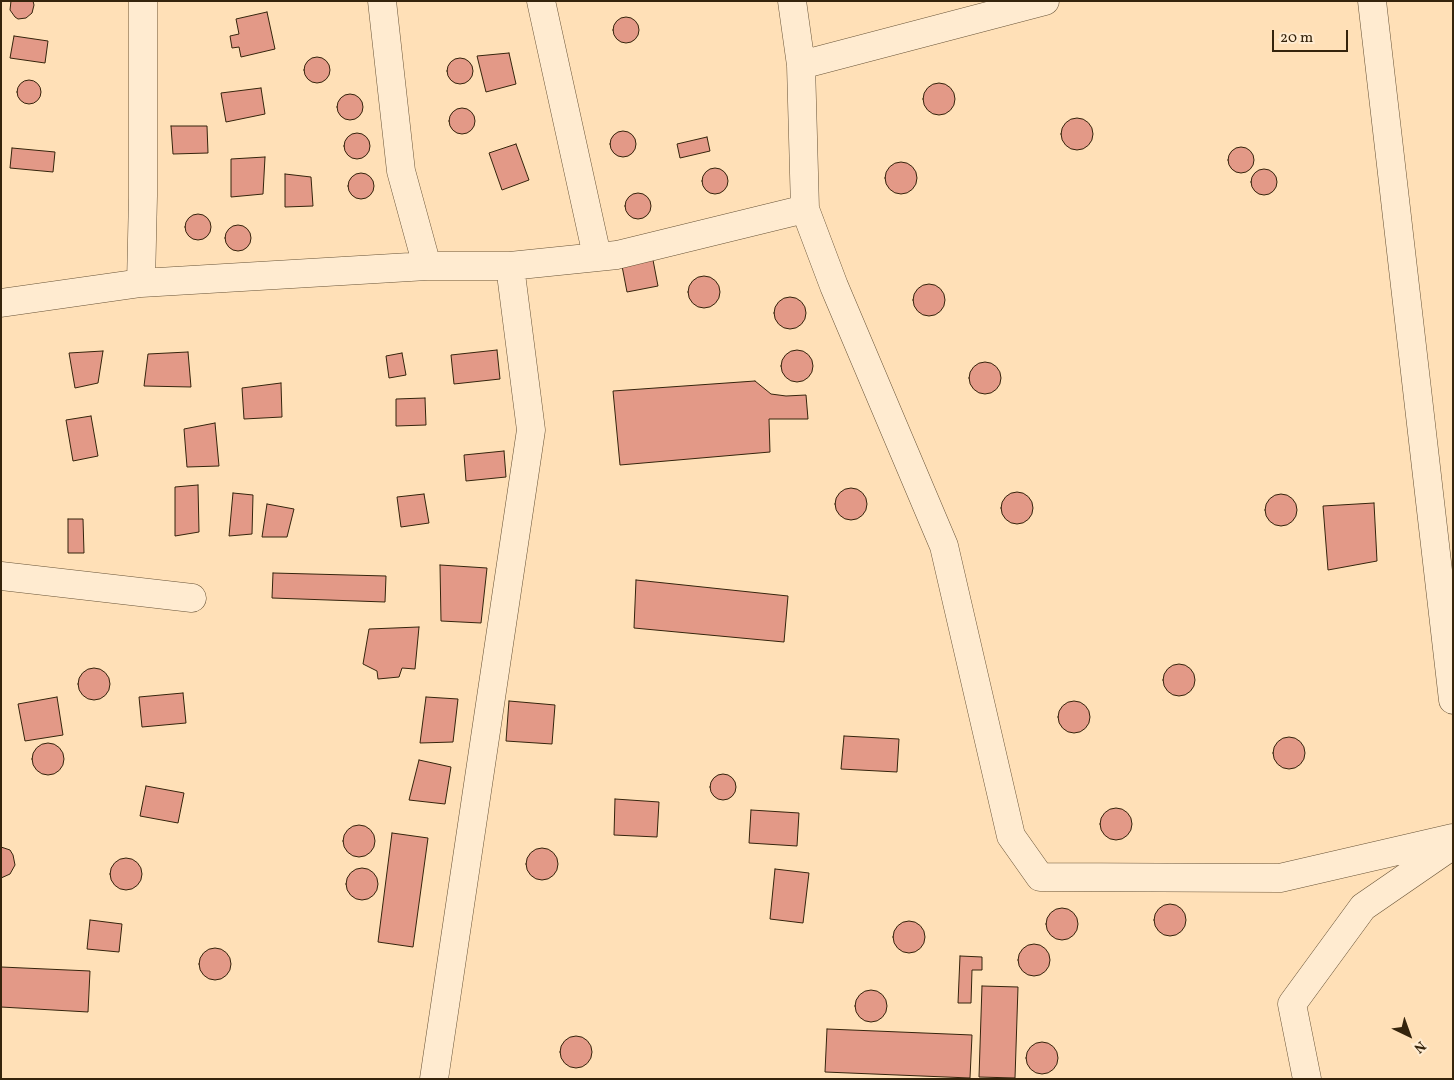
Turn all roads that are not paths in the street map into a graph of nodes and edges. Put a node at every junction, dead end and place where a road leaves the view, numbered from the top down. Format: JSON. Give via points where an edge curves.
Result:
{"nodes":[{"id":1,"x":143,"y":1,"type":"edge"},
{"id":2,"x":382,"y":1,"type":"edge"},
{"id":3,"x":542,"y":1,"type":"edge"},
{"id":4,"x":792,"y":1,"type":"edge"},
{"id":5,"x":1045,"y":1,"type":"edge"},
{"id":6,"x":1372,"y":1,"type":"edge"},
{"id":7,"x":801,"y":65,"type":"junction"},
{"id":8,"x":805,"y":208,"type":"junction"},
{"id":9,"x":597,"y":256,"type":"junction"},
{"id":10,"x":427,"y":266,"type":"junction"},
{"id":11,"x":510,"y":266,"type":"junction"},
{"id":12,"x":141,"y":283,"type":"junction"},
{"id":13,"x":1,"y":302,"type":"edge"},
{"id":14,"x":1,"y":576,"type":"edge"},
{"id":15,"x":192,"y":598,"type":"dead end"},
{"id":16,"x":1453,"y":700,"type":"edge"},
{"id":17,"x":1453,"y":838,"type":"edge"},
{"id":18,"x":1453,"y":845,"type":"edge"},
{"id":19,"x":434,"y":1079,"type":"edge"},
{"id":20,"x":1307,"y":1079,"type":"edge"}],
"edges":[{"from":1,"to":12,"type":"street"},
{"from":2,"to":10,"type":"street","via":[[401,171]]},
{"from":3,"to":9,"type":"street"},
{"from":4,"to":7,"type":"street"},
{"from":5,"to":7,"type":"street"},
{"from":6,"to":16,"type":"street"},
{"from":7,"to":8,"type":"street"},
{"from":8,"to":9,"type":"street","via":[[617,255]]},
{"from":8,"to":17,"type":"street","via":[[834,286],[944,546],[1011,836],[1040,877],[1280,878]]},
{"from":9,"to":11,"type":"street"},
{"from":10,"to":11,"type":"street"},
{"from":10,"to":12,"type":"street"},
{"from":11,"to":19,"type":"street","via":[[532,430]]},
{"from":12,"to":13,"type":"street"},
{"from":14,"to":15,"type":"street"},
{"from":18,"to":20,"type":"street","via":[[1363,907],[1292,1004]]}]}
